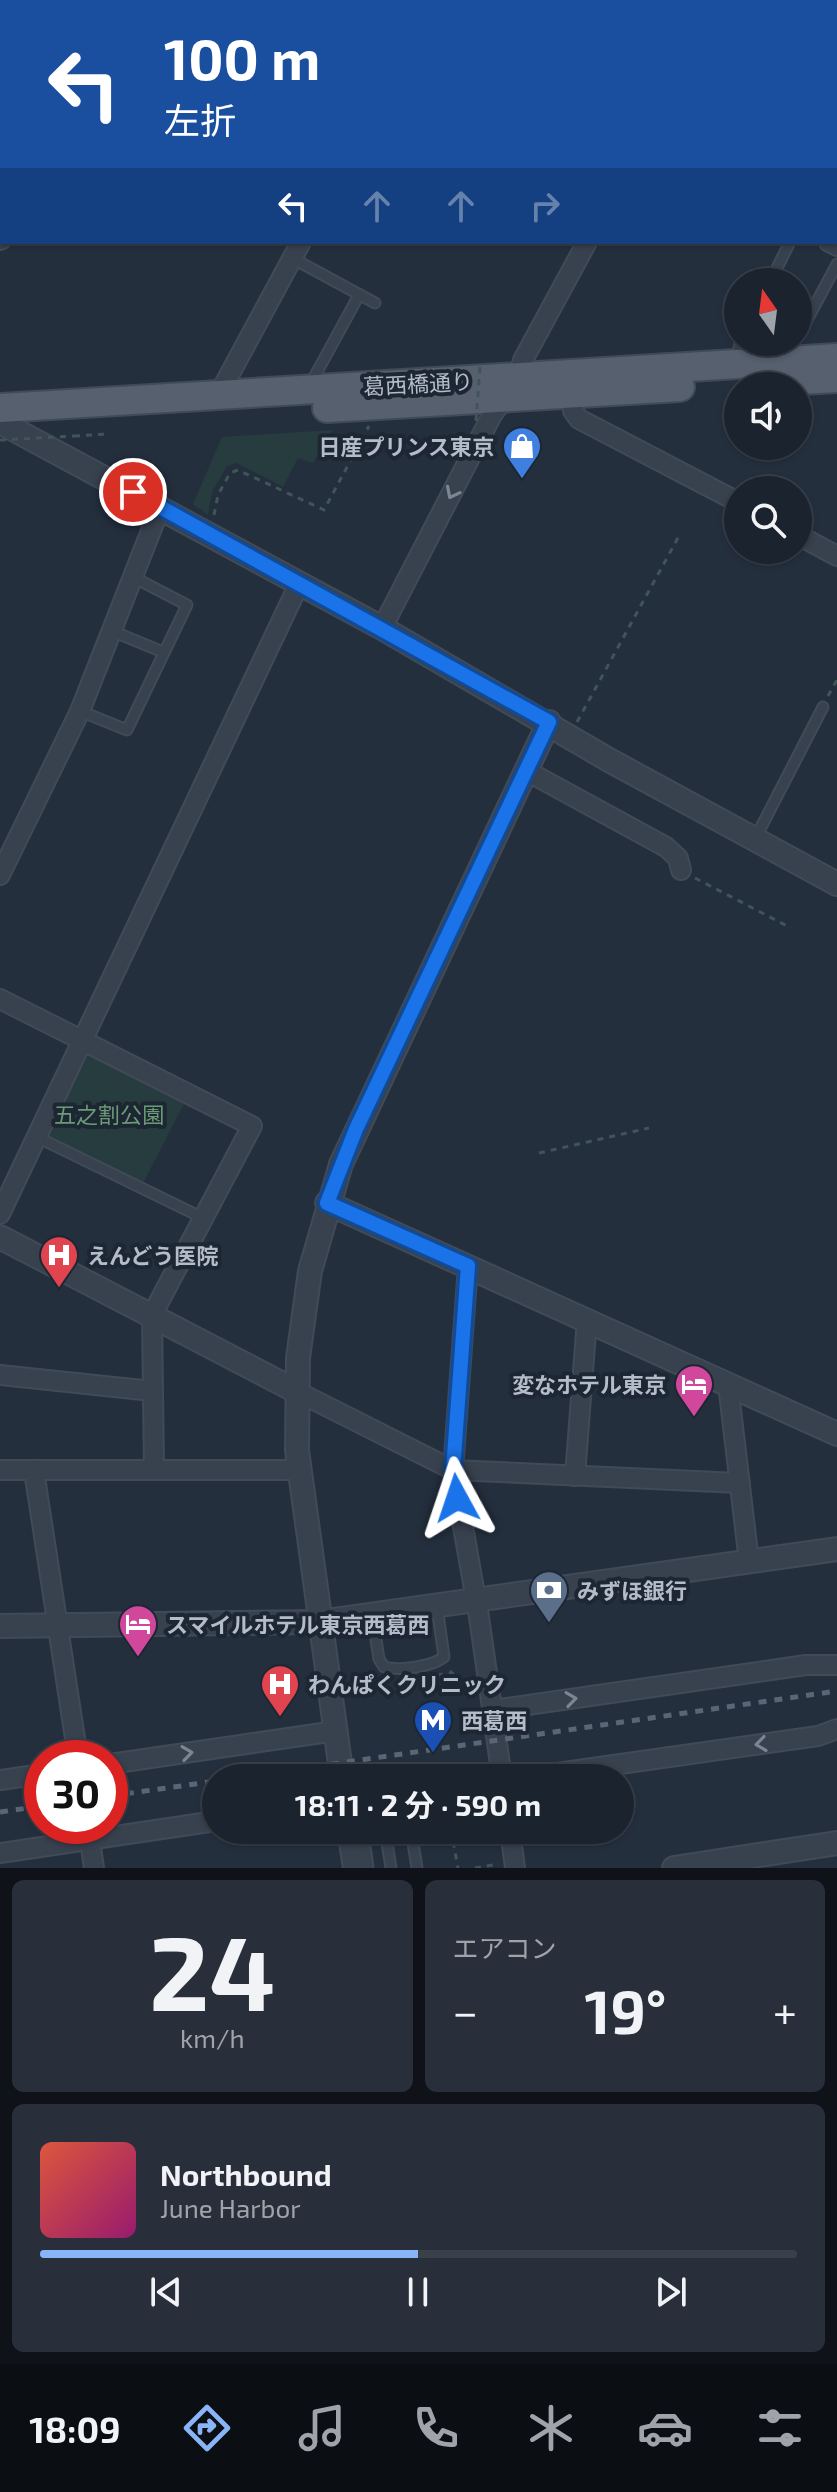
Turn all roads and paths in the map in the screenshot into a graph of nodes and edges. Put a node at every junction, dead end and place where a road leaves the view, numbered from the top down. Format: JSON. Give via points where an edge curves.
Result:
{"nodes":[{"id":1,"x":586,"y":244,"type":"edge"},
{"id":2,"x":789,"y":244,"type":"edge"},
{"id":3,"x":296,"y":250,"type":"edge"},
{"id":4,"x":837,"y":264,"type":"edge"},
{"id":5,"x":777,"y":268,"type":"edge"},
{"id":6,"x":359,"y":295,"type":"junction"},
{"id":7,"x":375,"y":303,"type":"dead end"},
{"id":8,"x":812,"y":313,"type":"edge"},
{"id":9,"x":812,"y":351,"type":"edge"},
{"id":10,"x":724,"y":356,"type":"edge"},
{"id":11,"x":837,"y":358,"type":"edge"},
{"id":12,"x":480,"y":366,"type":"dead end"},
{"id":13,"x":837,"y":378,"type":"edge"},
{"id":14,"x":570,"y":384,"type":"junction"},
{"id":15,"x":510,"y":388,"type":"junction"},
{"id":16,"x":307,"y":389,"type":"junction"},
{"id":17,"x":219,"y":394,"type":"junction"},
{"id":18,"x":372,"y":421,"type":"dead end"},
{"id":19,"x":476,"y":421,"type":"dead end"},
{"id":20,"x":2,"y":424,"type":"edge"},
{"id":21,"x":108,"y":434,"type":"dead end"},
{"id":22,"x":724,"y":495,"type":"edge"},
{"id":23,"x":160,"y":508,"type":"junction"},
{"id":24,"x":213,"y":523,"type":"dead end"},
{"id":25,"x":679,"y":536,"type":"dead end"},
{"id":26,"x":812,"y":543,"type":"edge"},
{"id":27,"x":837,"y":556,"type":"edge"},
{"id":28,"x":133,"y":577,"type":"junction"},
{"id":29,"x":299,"y":584,"type":"junction"},
{"id":30,"x":382,"y":628,"type":"junction"},
{"id":31,"x":112,"y":631,"type":"junction"},
{"id":32,"x":163,"y":652,"type":"junction"},
{"id":33,"x":837,"y":680,"type":"edge"},
{"id":34,"x":823,"y":707,"type":"joint"},
{"id":35,"x":80,"y":711,"type":"junction"},
{"id":36,"x":549,"y":722,"type":"junction"},
{"id":37,"x":576,"y":722,"type":"dead end"},
{"id":38,"x":525,"y":770,"type":"junction"},
{"id":39,"x":755,"y":839,"type":"junction"},
{"id":40,"x":681,"y":870,"type":"joint"},
{"id":41,"x":0,"y":875,"type":"edge"},
{"id":42,"x":837,"y":884,"type":"edge"},
{"id":43,"x":791,"y":928,"type":"dead end"},
{"id":44,"x":0,"y":999,"type":"edge"},
{"id":45,"x":84,"y":1041,"type":"junction"},
{"id":46,"x":649,"y":1128,"type":"dead end"},
{"id":47,"x":37,"y":1137,"type":"junction"},
{"id":48,"x":539,"y":1153,"type":"dead end"},
{"id":49,"x":327,"y":1203,"type":"junction"},
{"id":50,"x":0,"y":1214,"type":"edge"},
{"id":51,"x":205,"y":1219,"type":"junction"},
{"id":52,"x":0,"y":1237,"type":"edge"},
{"id":53,"x":468,"y":1266,"type":"junction"},
{"id":54,"x":152,"y":1315,"type":"junction"},
{"id":55,"x":587,"y":1319,"type":"junction"},
{"id":56,"x":0,"y":1375,"type":"edge"},
{"id":57,"x":728,"y":1384,"type":"junction"},
{"id":58,"x":152,"y":1391,"type":"junction"},
{"id":59,"x":296,"y":1391,"type":"junction"},
{"id":60,"x":837,"y":1434,"type":"edge"},
{"id":61,"x":0,"y":1470,"type":"edge"},
{"id":62,"x":154,"y":1470,"type":"junction"},
{"id":63,"x":298,"y":1470,"type":"junction"},
{"id":64,"x":453,"y":1470,"type":"junction"},
{"id":65,"x":34,"y":1471,"type":"junction"},
{"id":66,"x":575,"y":1476,"type":"junction"},
{"id":67,"x":740,"y":1483,"type":"junction"},
{"id":68,"x":837,"y":1549,"type":"edge"},
{"id":69,"x":749,"y":1562,"type":"junction"},
{"id":70,"x":475,"y":1600,"type":"junction"},
{"id":71,"x":437,"y":1604,"type":"junction"},
{"id":72,"x":372,"y":1614,"type":"junction"},
{"id":73,"x":319,"y":1622,"type":"junction"},
{"id":74,"x":57,"y":1625,"type":"junction"},
{"id":75,"x":0,"y":1626,"type":"edge"},
{"id":76,"x":837,"y":1665,"type":"edge"},
{"id":77,"x":446,"y":1666,"type":"dead end"},
{"id":78,"x":452,"y":1673,"type":"junction"},
{"id":79,"x":437,"y":1675,"type":"dead end"},
{"id":80,"x":460,"y":1682,"type":"dead end"},
{"id":81,"x":493,"y":1710,"type":"junction"},
{"id":82,"x":837,"y":1729,"type":"edge"},
{"id":83,"x":336,"y":1731,"type":"junction"},
{"id":84,"x":75,"y":1740,"type":"edge"},
{"id":85,"x":128,"y":1761,"type":"edge"},
{"id":86,"x":340,"y":1764,"type":"edge"},
{"id":87,"x":500,"y":1764,"type":"edge"},
{"id":88,"x":621,"y":1764,"type":"edge"},
{"id":89,"x":24,"y":1777,"type":"edge"},
{"id":90,"x":0,"y":1780,"type":"edge"},
{"id":91,"x":202,"y":1822,"type":"edge"},
{"id":92,"x":128,"y":1829,"type":"edge"},
{"id":93,"x":837,"y":1843,"type":"edge"},
{"id":94,"x":38,"y":1844,"type":"edge"},
{"id":95,"x":91,"y":1844,"type":"edge"},
{"id":96,"x":351,"y":1844,"type":"edge"},
{"id":97,"x":365,"y":1844,"type":"edge"},
{"id":98,"x":387,"y":1844,"type":"edge"},
{"id":99,"x":413,"y":1844,"type":"edge"},
{"id":100,"x":454,"y":1844,"type":"edge"},
{"id":101,"x":509,"y":1844,"type":"edge"},
{"id":102,"x":0,"y":1853,"type":"edge"},
{"id":103,"x":778,"y":1860,"type":"edge"},
{"id":104,"x":507,"y":1866,"type":"edge"},
{"id":105,"x":94,"y":1868,"type":"edge"},
{"id":106,"x":355,"y":1868,"type":"edge"},
{"id":107,"x":368,"y":1868,"type":"edge"},
{"id":108,"x":391,"y":1868,"type":"edge"},
{"id":109,"x":417,"y":1868,"type":"edge"},
{"id":110,"x":458,"y":1868,"type":"edge"},
{"id":111,"x":475,"y":1868,"type":"edge"},
{"id":112,"x":674,"y":1868,"type":"edge"}],
"edges":[{"from":1,"to":15,"type":"street"},
{"from":2,"to":5,"type":"lane"},
{"from":3,"to":6,"type":"lane"},
{"from":3,"to":17,"type":"street"},
{"from":4,"to":8,"type":"lane"},
{"from":6,"to":7,"type":"lane"},
{"from":6,"to":16,"type":"lane"},
{"from":9,"to":11,"type":"main road","name":"葛西橋通り"},
{"from":10,"to":14,"type":"main road","name":"葛西橋通り"},
{"from":12,"to":19,"type":"path","bridge":true},
{"from":13,"to":14,"type":"main road","name":"葛西橋通り"},
{"from":14,"to":15,"type":"main road","name":"葛西橋通り"},
{"from":14,"to":22,"type":"street","via":[[579,419]]},
{"from":15,"to":16,"type":"main road","name":"葛西橋通り"},
{"from":15,"to":20,"type":"main road","name":"葛西橋通り"},
{"from":15,"to":30,"type":"street","one_way":true},
{"from":16,"to":17,"type":"main road","name":"葛西橋通り"},
{"from":17,"to":20,"type":"main road","name":"葛西橋通り"},
{"from":18,"to":24,"type":"path","via":[[324,510],[238,470],[230,473],[218,495]]},
{"from":20,"to":21,"type":"path","bridge":true},
{"from":20,"to":23,"type":"street"},
{"from":23,"to":28,"type":"street"},
{"from":23,"to":29,"type":"street"},
{"from":25,"to":37,"type":"path"},
{"from":26,"to":27,"type":"street"},
{"from":28,"to":31,"type":"street"},
{"from":28,"to":32,"type":"lane","via":[[187,605]]},
{"from":29,"to":30,"type":"street"},
{"from":29,"to":45,"type":"street"},
{"from":30,"to":36,"type":"street"},
{"from":31,"to":32,"type":"lane"},
{"from":31,"to":35,"type":"street"},
{"from":32,"to":35,"type":"lane","via":[[127,730]]},
{"from":33,"to":34,"type":"path"},
{"from":34,"to":39,"type":"lane"},
{"from":35,"to":41,"type":"street"},
{"from":36,"to":38,"type":"street"},
{"from":36,"to":39,"type":"street"},
{"from":38,"to":40,"type":"street","via":[[666,847],[678,858]]},
{"from":38,"to":49,"type":"street","via":[[356,1129]]},
{"from":39,"to":42,"type":"street"},
{"from":40,"to":43,"type":"path"},
{"from":44,"to":45,"type":"street"},
{"from":45,"to":47,"type":"street"},
{"from":45,"to":51,"type":"street","via":[[252,1126]]},
{"from":46,"to":48,"type":"path"},
{"from":47,"to":50,"type":"street"},
{"from":47,"to":51,"type":"lane"},
{"from":49,"to":53,"type":"street"},
{"from":49,"to":59,"type":"street","via":[[305,1302]]},
{"from":51,"to":54,"type":"street"},
{"from":52,"to":54,"type":"street"},
{"from":53,"to":55,"type":"street"},
{"from":53,"to":64,"type":"street"},
{"from":54,"to":58,"type":"street"},
{"from":54,"to":59,"type":"street"},
{"from":55,"to":57,"type":"street"},
{"from":55,"to":66,"type":"street"},
{"from":56,"to":58,"type":"street"},
{"from":57,"to":60,"type":"street"},
{"from":57,"to":67,"type":"street"},
{"from":58,"to":62,"type":"street"},
{"from":59,"to":63,"type":"street"},
{"from":59,"to":64,"type":"street"},
{"from":61,"to":65,"type":"street"},
{"from":62,"to":63,"type":"street"},
{"from":62,"to":65,"type":"street"},
{"from":63,"to":73,"type":"street"},
{"from":64,"to":66,"type":"street"},
{"from":64,"to":70,"type":"street"},
{"from":65,"to":74,"type":"street"},
{"from":66,"to":67,"type":"street"},
{"from":67,"to":69,"type":"street"},
{"from":68,"to":69,"type":"street"},
{"from":69,"to":70,"type":"street"},
{"from":70,"to":71,"type":"street"},
{"from":70,"to":81,"type":"street"},
{"from":71,"to":72,"type":"street"},
{"from":71,"to":72,"type":"lane","via":[[444,1657],[393,1670],[379,1659]]},
{"from":72,"to":73,"type":"street"},
{"from":73,"to":74,"type":"street"},
{"from":73,"to":83,"type":"street"},
{"from":74,"to":75,"type":"street"},
{"from":74,"to":84,"type":"street"},
{"from":81,"to":76,"type":"street","one_way":true,"via":[[806,1665]]},
{"from":77,"to":78,"type":"path"},
{"from":78,"to":79,"type":"path"},
{"from":78,"to":80,"type":"path"},
{"from":81,"to":87,"type":"street"},
{"from":82,"to":88,"type":"street","one_way":true},
{"from":85,"to":83,"type":"street","one_way":true},
{"from":83,"to":86,"type":"street"},
{"from":89,"to":90,"type":"street"},
{"from":91,"to":92,"type":"street"},
{"from":93,"to":103,"type":"street"},
{"from":94,"to":102,"type":"street"},
{"from":95,"to":105,"type":"street"},
{"from":96,"to":106,"type":"street"},
{"from":97,"to":107,"type":"lane"},
{"from":98,"to":108,"type":"lane"},
{"from":99,"to":109,"type":"lane"},
{"from":100,"to":110,"type":"path"},
{"from":101,"to":104,"type":"street"},
{"from":103,"to":112,"type":"street"},
{"from":104,"to":111,"type":"path"}]}
